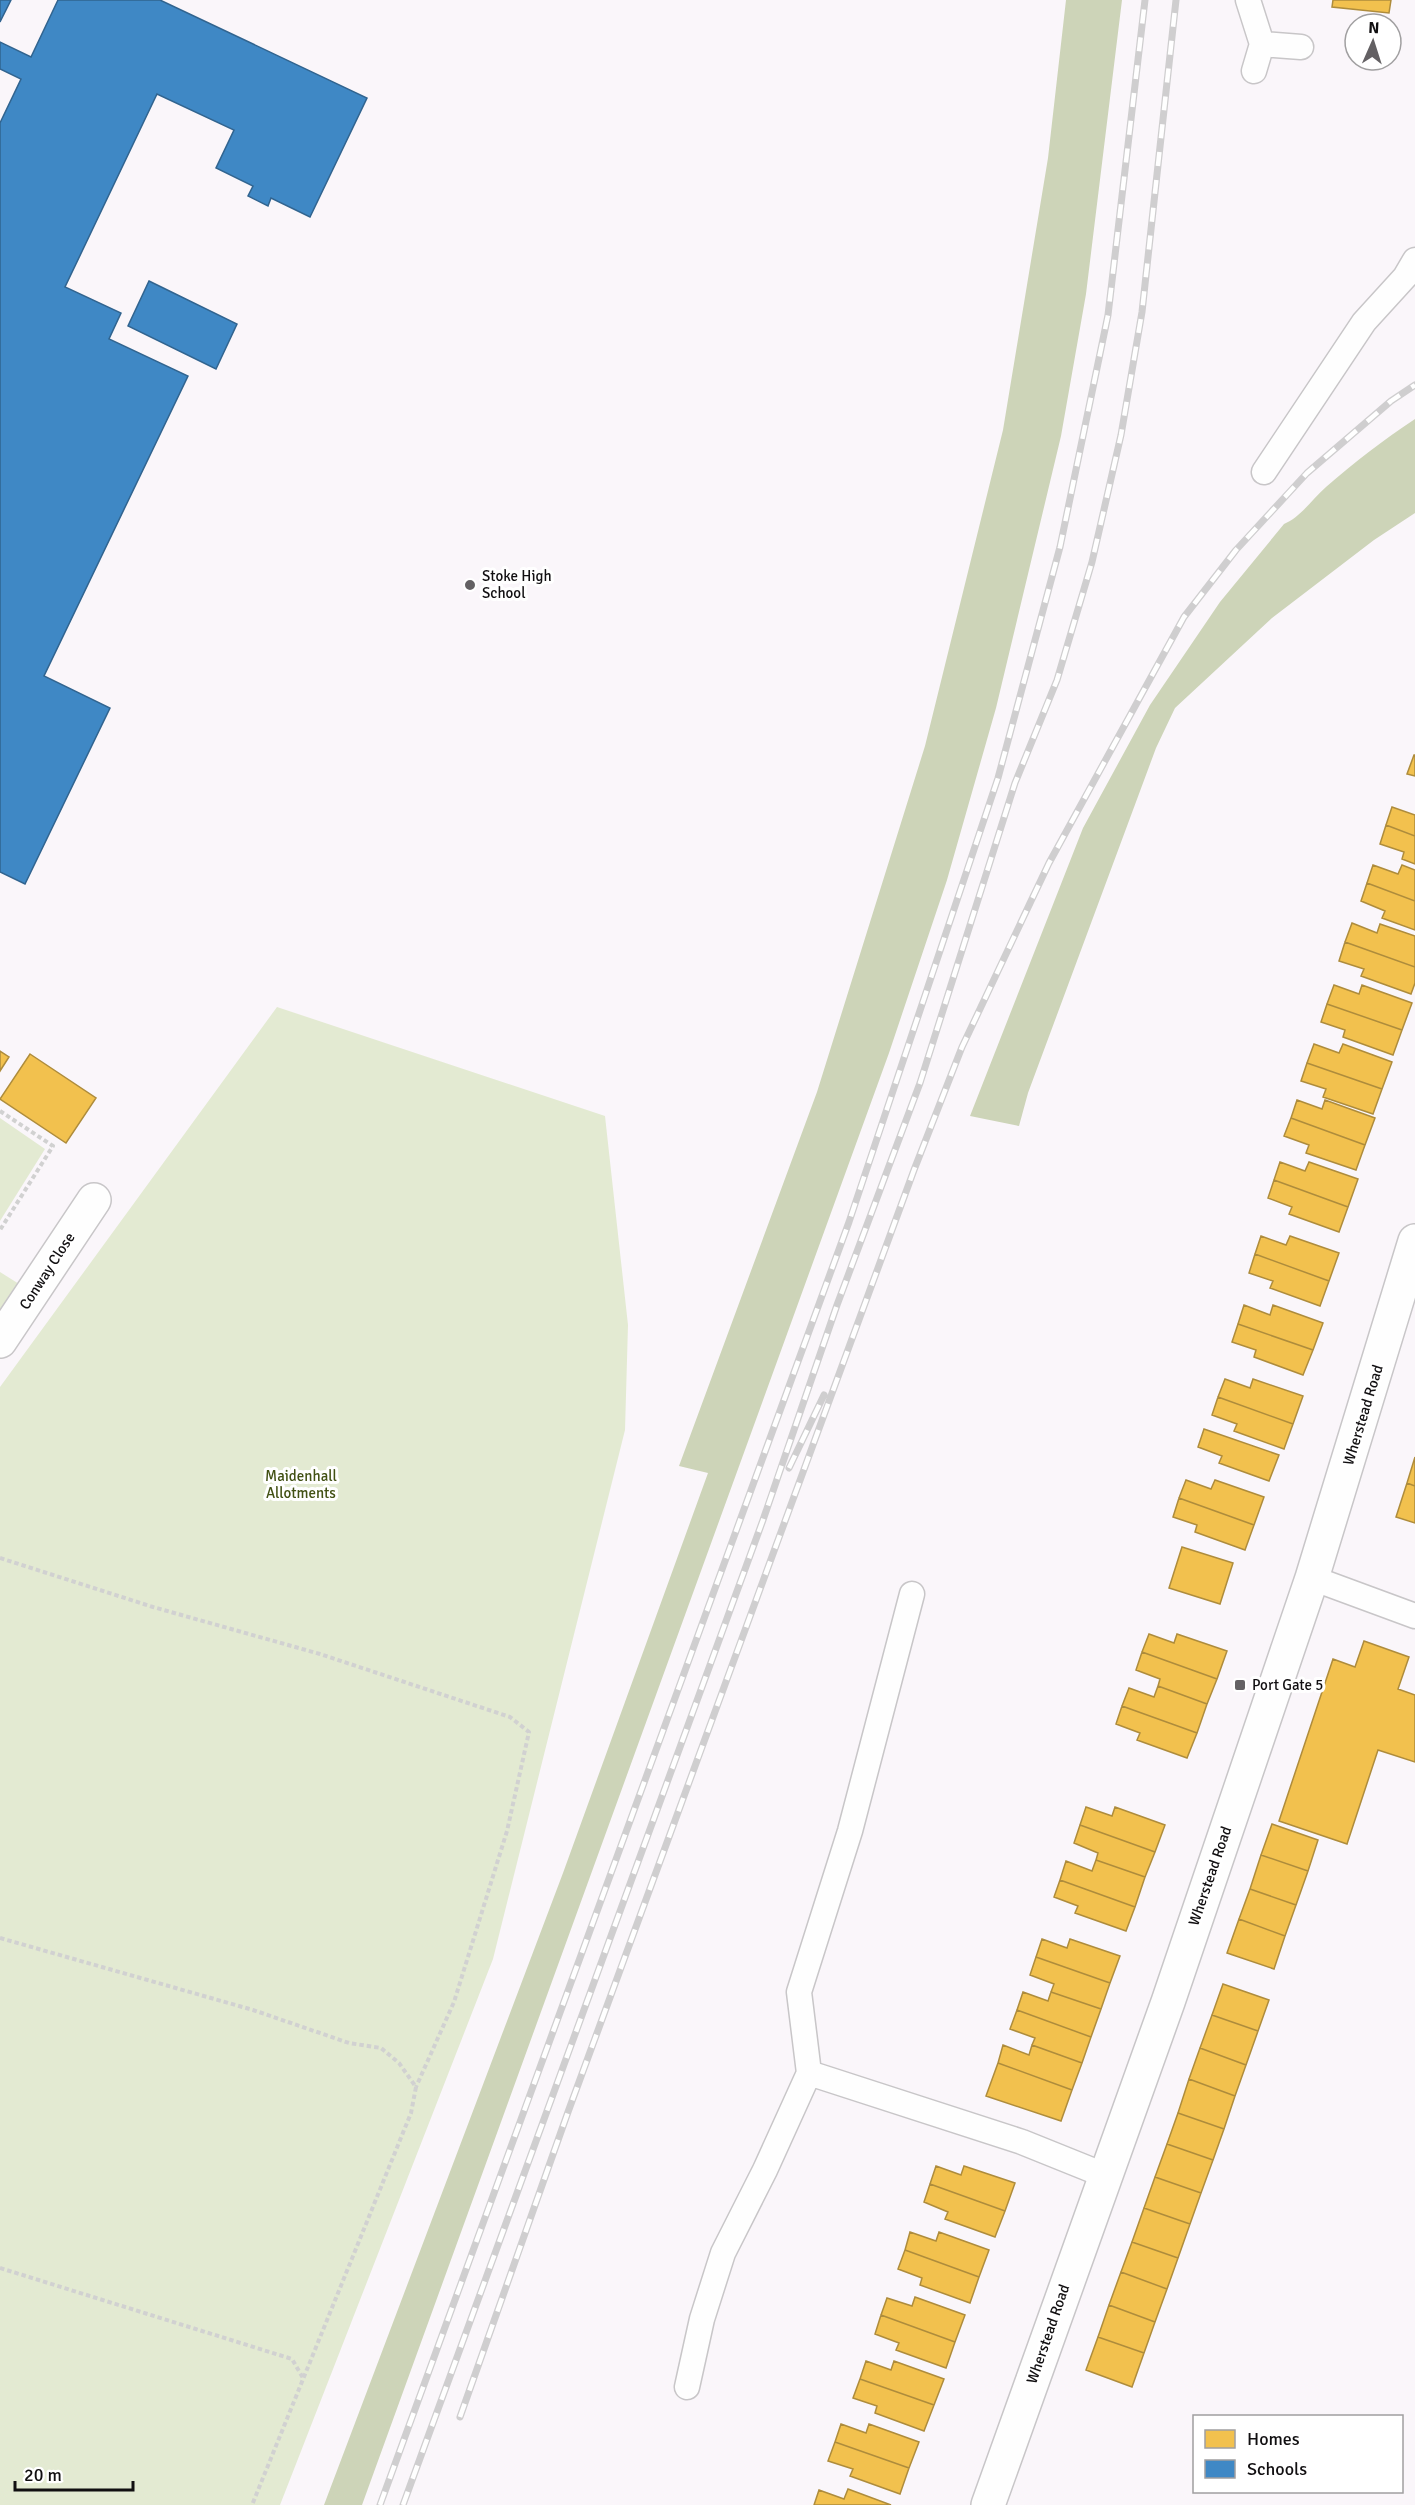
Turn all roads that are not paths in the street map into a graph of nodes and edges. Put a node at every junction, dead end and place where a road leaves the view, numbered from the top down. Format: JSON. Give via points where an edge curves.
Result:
{"nodes":[{"id":1,"x":1248,"y":0,"type":"edge"},
{"id":2,"x":1262,"y":44,"type":"junction"},
{"id":3,"x":1301,"y":47,"type":"dead end"},
{"id":4,"x":1254,"y":71,"type":"dead end"},
{"id":5,"x":1415,"y":260,"type":"edge"},
{"id":6,"x":1264,"y":472,"type":"dead end"},
{"id":7,"x":94,"y":1200,"type":"dead end"},
{"id":8,"x":1415,"y":1241,"type":"edge"},
{"id":9,"x":0,"y":1341,"type":"edge"},
{"id":10,"x":1312,"y":1578,"type":"junction"},
{"id":11,"x":912,"y":1594,"type":"dead end"},
{"id":12,"x":1415,"y":1616,"type":"edge"},
{"id":13,"x":809,"y":2073,"type":"junction"},
{"id":14,"x":1104,"y":2175,"type":"junction"},
{"id":15,"x":687,"y":2387,"type":"dead end"},
{"id":16,"x":988,"y":2505,"type":"edge"}],
"edges":[{"from":1,"to":2,"type":"lane"},
{"from":2,"to":3,"type":"lane"},
{"from":2,"to":4,"type":"lane"},
{"from":5,"to":6,"type":"lane","via":[[1405,277],[1364,322]]},
{"from":7,"to":9,"type":"main road","name":"Conway Close"},
{"from":8,"to":10,"type":"main road","name":"Wherstead Road"},
{"from":10,"to":12,"type":"lane"},
{"from":10,"to":14,"type":"main road","name":"Wherstead Road","via":[[1168,2002]]},
{"from":11,"to":13,"type":"lane","via":[[850,1831],[799,1992]]},
{"from":13,"to":14,"type":"lane","via":[[1022,2142]]},
{"from":13,"to":15,"type":"lane","via":[[723,2253],[702,2319]]},
{"from":14,"to":16,"type":"main road","name":"Wherstead Road"}]}
